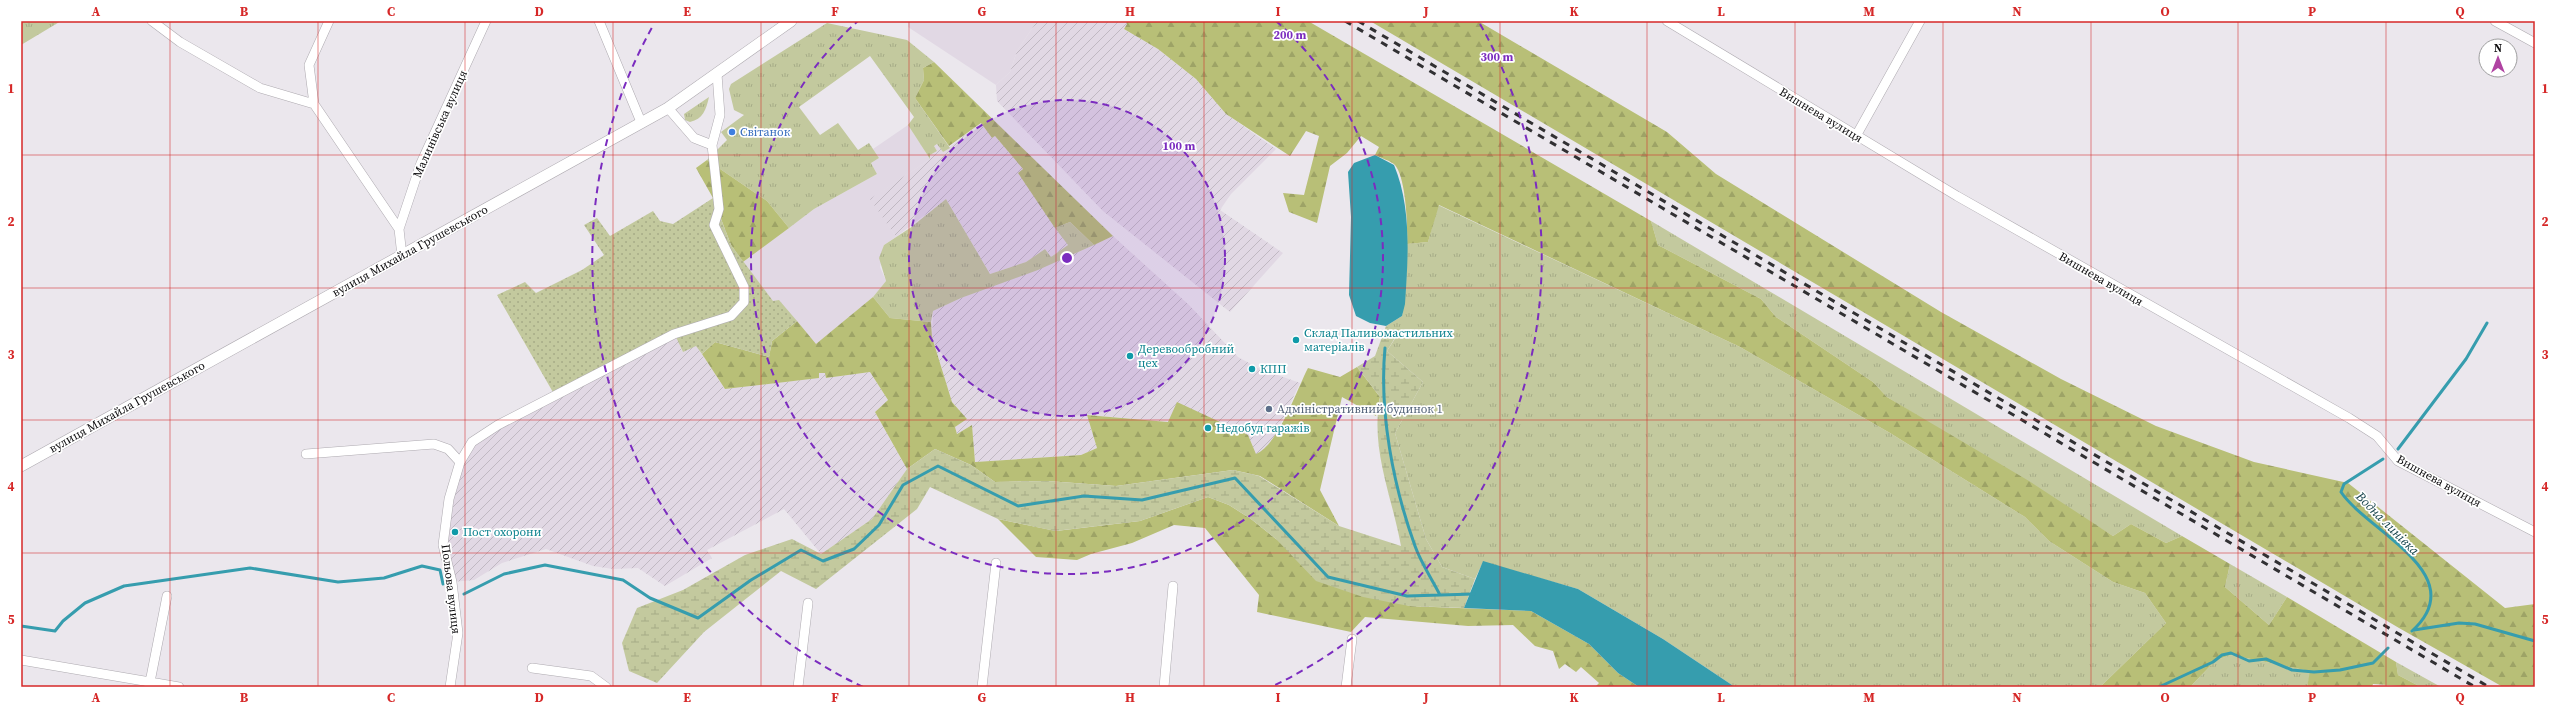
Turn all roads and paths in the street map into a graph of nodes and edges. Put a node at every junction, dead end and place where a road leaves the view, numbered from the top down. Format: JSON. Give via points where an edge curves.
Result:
{"nodes":[{"id":1,"x":152,"y":21,"type":"edge"},
{"id":2,"x":329,"y":21,"type":"edge"},
{"id":3,"x":486,"y":21,"type":"edge"},
{"id":4,"x":599,"y":21,"type":"edge"},
{"id":5,"x":791,"y":21,"type":"edge"},
{"id":6,"x":1667,"y":21,"type":"edge"},
{"id":7,"x":1920,"y":21,"type":"edge"},
{"id":8,"x":2496,"y":21,"type":"edge"},
{"id":9,"x":2535,"y":43,"type":"edge"},
{"id":10,"x":717,"y":74,"type":"junction"},
{"id":11,"x":314,"y":104,"type":"junction"},
{"id":12,"x":668,"y":108,"type":"junction"},
{"id":13,"x":641,"y":122,"type":"junction"},
{"id":14,"x":1856,"y":136,"type":"junction"},
{"id":15,"x":712,"y":145,"type":"junction"},
{"id":16,"x":399,"y":229,"type":"junction"},
{"id":17,"x":402,"y":256,"type":"junction"},
{"id":18,"x":306,"y":454,"type":"dead end"},
{"id":19,"x":460,"y":462,"type":"junction"},
{"id":20,"x":21,"y":466,"type":"edge"},
{"id":21,"x":2535,"y":532,"type":"edge"},
{"id":22,"x":996,"y":563,"type":"dead end"},
{"id":23,"x":1173,"y":586,"type":"dead end"},
{"id":24,"x":167,"y":596,"type":"dead end"},
{"id":25,"x":808,"y":603,"type":"dead end"},
{"id":26,"x":1352,"y":639,"type":"dead end"},
{"id":27,"x":21,"y":660,"type":"edge"},
{"id":28,"x":532,"y":668,"type":"dead end"},
{"id":29,"x":150,"y":684,"type":"edge"},
{"id":30,"x":179,"y":687,"type":"edge"},
{"id":31,"x":450,"y":687,"type":"edge"},
{"id":32,"x":606,"y":687,"type":"edge"},
{"id":33,"x":798,"y":687,"type":"edge"},
{"id":34,"x":982,"y":687,"type":"edge"},
{"id":35,"x":1164,"y":687,"type":"edge"},
{"id":36,"x":1346,"y":687,"type":"edge"}],
"edges":[{"from":1,"to":11,"type":"street","via":[[180,42],[260,88]]},
{"from":2,"to":11,"type":"street","via":[[309,65]]},
{"from":3,"to":16,"type":"street","name":"Малинівська вулиця","via":[[421,163]]},
{"from":4,"to":13,"type":"street"},
{"from":5,"to":10,"type":"street","name":"вулиця Михайла Грушевського"},
{"from":6,"to":14,"type":"street","name":"Вишнева вулиця"},
{"from":7,"to":14,"type":"street"},
{"from":8,"to":9,"type":"street"},
{"from":10,"to":12,"type":"street","name":"вулиця Михайла Грушевського"},
{"from":10,"to":15,"type":"street","via":[[720,115]]},
{"from":11,"to":16,"type":"street"},
{"from":12,"to":13,"type":"street","name":"вулиця Михайла Грушевського"},
{"from":12,"to":15,"type":"street","via":[[694,138]]},
{"from":13,"to":17,"type":"street","name":"вулиця Михайла Грушевського"},
{"from":14,"to":21,"type":"street","name":"Вишнева вулиця","via":[[2143,303],[2349,418],[2376,436],[2398,461]]},
{"from":15,"to":19,"type":"street","via":[[719,209],[714,225],[744,287],[744,302],[732,316],[674,334],[498,425],[472,442]]},
{"from":16,"to":17,"type":"street"},
{"from":17,"to":20,"type":"street","name":"вулиця Михайла Грушевського"},
{"from":18,"to":19,"type":"street","via":[[434,444],[448,449]]},
{"from":19,"to":31,"type":"street","name":"Польова вулиця","via":[[451,494],[443,545],[452,582],[458,633]]},
{"from":22,"to":34,"type":"street"},
{"from":23,"to":35,"type":"street"},
{"from":24,"to":29,"type":"street"},
{"from":25,"to":33,"type":"street"},
{"from":26,"to":36,"type":"street"},
{"from":27,"to":29,"type":"street"},
{"from":28,"to":32,"type":"street","via":[[592,676]]},
{"from":29,"to":30,"type":"street"}]}
